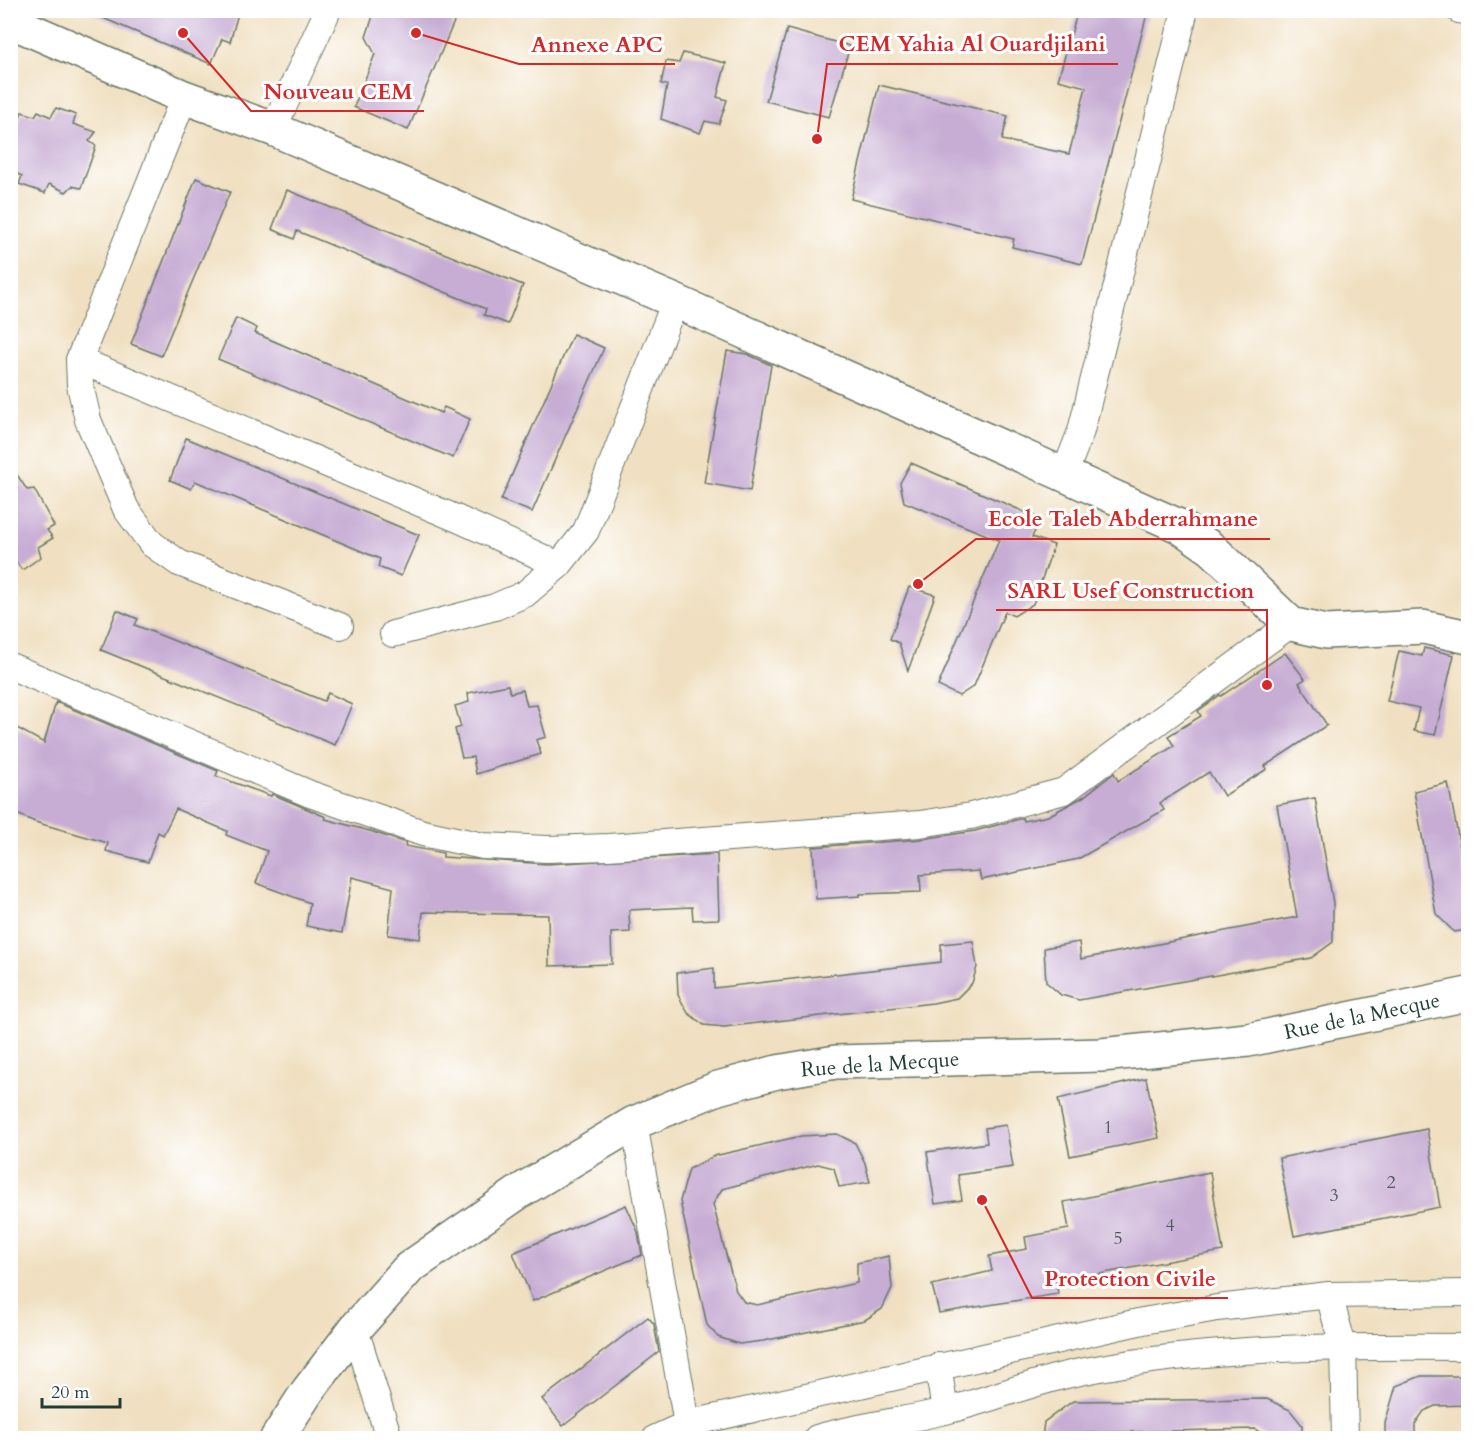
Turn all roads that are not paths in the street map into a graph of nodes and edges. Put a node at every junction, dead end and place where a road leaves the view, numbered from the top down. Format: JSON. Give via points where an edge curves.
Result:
{"nodes":[{"id":1,"x":328,"y":10,"type":"edge"},
{"id":2,"x":1185,"y":10,"type":"edge"},
{"id":3,"x":1459,"y":10,"type":"edge"},
{"id":4,"x":1468,"y":12,"type":"edge"},
{"id":5,"x":10,"y":21,"type":"edge"},
{"id":6,"x":184,"y":97,"type":"junction"},
{"id":7,"x":273,"y":129,"type":"junction"},
{"id":8,"x":675,"y":301,"type":"junction"},
{"id":9,"x":79,"y":360,"type":"junction"},
{"id":10,"x":1064,"y":475,"type":"junction"},
{"id":11,"x":558,"y":565,"type":"junction"},
{"id":12,"x":1291,"y":624,"type":"junction"},
{"id":13,"x":340,"y":626,"type":"dead end"},
{"id":14,"x":393,"y":634,"type":"dead end"},
{"id":15,"x":1468,"y":637,"type":"edge"},
{"id":16,"x":10,"y":666,"type":"edge"},
{"id":17,"x":1468,"y":994,"type":"edge"},
{"id":18,"x":634,"y":1123,"type":"junction"},
{"id":19,"x":1468,"y":1293,"type":"edge"},
{"id":20,"x":1329,"y":1295,"type":"junction"},
{"id":21,"x":355,"y":1329,"type":"junction"},
{"id":22,"x":1343,"y":1346,"type":"junction"},
{"id":23,"x":1468,"y":1347,"type":"edge"},
{"id":24,"x":938,"y":1366,"type":"junction"},
{"id":25,"x":945,"y":1411,"type":"junction"},
{"id":26,"x":691,"y":1431,"type":"edge"},
{"id":27,"x":277,"y":1438,"type":"edge"},
{"id":28,"x":389,"y":1438,"type":"edge"},
{"id":29,"x":656,"y":1438,"type":"edge"},
{"id":30,"x":817,"y":1438,"type":"edge"},
{"id":31,"x":1345,"y":1438,"type":"edge"}],
"edges":[{"from":1,"to":7,"type":"street"},
{"from":2,"to":10,"type":"street","via":[[1081,431]]},
{"from":3,"to":4,"type":"street"},
{"from":5,"to":6,"type":"street"},
{"from":6,"to":7,"type":"street"},
{"from":6,"to":9,"type":"street"},
{"from":7,"to":8,"type":"street"},
{"from":8,"to":10,"type":"street"},
{"from":8,"to":11,"type":"street","via":[[585,531]]},
{"from":9,"to":11,"type":"street"},
{"from":9,"to":13,"type":"street","via":[[88,420],[126,509],[152,544],[179,563]]},
{"from":10,"to":12,"type":"street","via":[[1179,526],[1212,549]]},
{"from":11,"to":14,"type":"street","via":[[525,594],[495,607]]},
{"from":12,"to":15,"type":"street","via":[[1326,632],[1423,627]]},
{"from":12,"to":16,"type":"street","via":[[1064,790],[971,816],[920,824],[567,849],[483,846],[367,815]]},
{"from":17,"to":18,"type":"street","name":"Rue de la Mecque","via":[[1216,1044],[1101,1055],[836,1062],[718,1088]]},
{"from":18,"to":21,"type":"street","name":"Rue de la Mecque","via":[[522,1190],[410,1268]]},
{"from":18,"to":26,"type":"street"},
{"from":19,"to":20,"type":"street"},
{"from":20,"to":22,"type":"street"},
{"from":20,"to":24,"type":"street","via":[[1154,1319]]},
{"from":21,"to":27,"type":"street","name":"Rue de la Mecque"},
{"from":21,"to":28,"type":"street"},
{"from":22,"to":23,"type":"street"},
{"from":22,"to":25,"type":"street","via":[[1148,1359],[1078,1372]]},
{"from":22,"to":31,"type":"street"},
{"from":24,"to":25,"type":"street"},
{"from":24,"to":26,"type":"street"},
{"from":25,"to":30,"type":"street"},
{"from":26,"to":29,"type":"street"}]}
